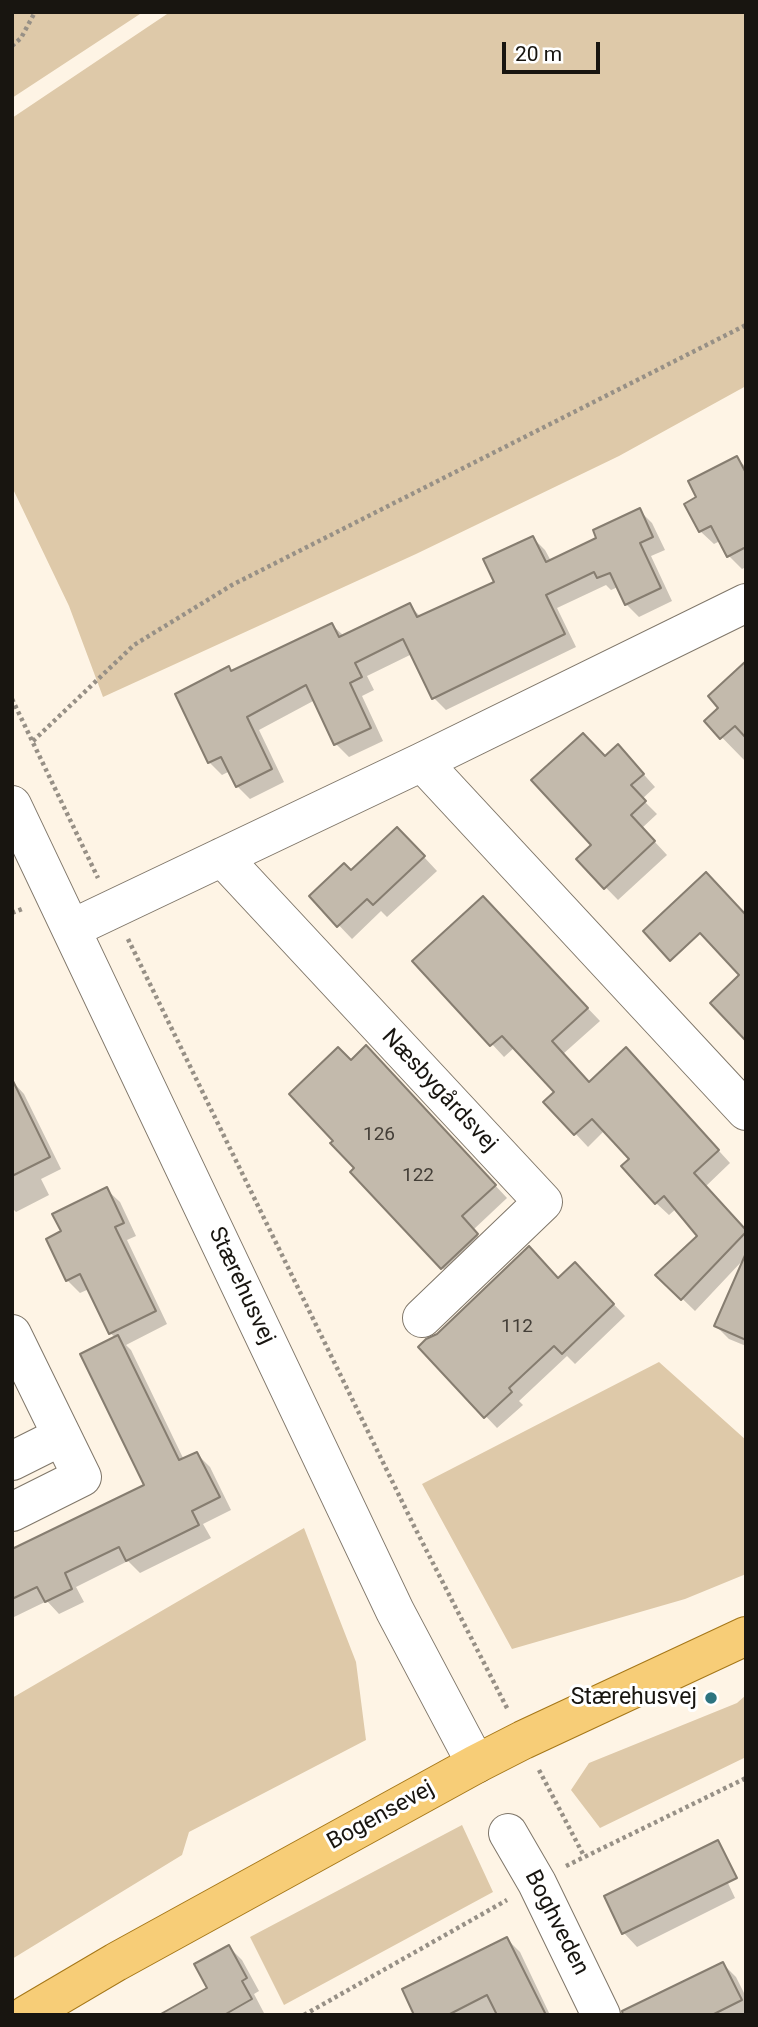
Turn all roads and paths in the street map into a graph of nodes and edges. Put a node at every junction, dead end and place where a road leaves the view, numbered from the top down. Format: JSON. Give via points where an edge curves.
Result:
{"nodes":[{"id":1,"x":35,"y":12,"type":"edge"},
{"id":2,"x":12,"y":46,"type":"edge"},
{"id":3,"x":746,"y":325,"type":"edge"},
{"id":4,"x":746,"y":603,"type":"edge"},
{"id":5,"x":12,"y":699,"type":"edge"},
{"id":6,"x":33,"y":741,"type":"junction"},
{"id":7,"x":422,"y":762,"type":"junction"},
{"id":8,"x":12,"y":805,"type":"edge"},
{"id":9,"x":222,"y":857,"type":"junction"},
{"id":10,"x":113,"y":909,"type":"junction"},
{"id":11,"x":71,"y":929,"type":"junction"},
{"id":12,"x":746,"y":1111,"type":"edge"},
{"id":13,"x":422,"y":1318,"type":"dead end"},
{"id":14,"x":12,"y":1335,"type":"edge"},
{"id":15,"x":62,"y":1436,"type":"junction"},
{"id":16,"x":12,"y":1461,"type":"edge"},
{"id":17,"x":12,"y":1512,"type":"edge"},
{"id":18,"x":746,"y":1636,"type":"edge"},
{"id":19,"x":523,"y":1740,"type":"junction"},
{"id":20,"x":476,"y":1765,"type":"junction"},
{"id":21,"x":508,"y":1833,"type":"dead end"},
{"id":22,"x":584,"y":1857,"type":"dead end"},
{"id":23,"x":26,"y":2015,"type":"edge"},
{"id":24,"x":601,"y":2015,"type":"edge"}],
"edges":[{"from":1,"to":2,"type":"path"},
{"from":3,"to":6,"type":"path","via":[[232,585],[134,645]]},
{"from":4,"to":7,"type":"street"},
{"from":5,"to":6,"type":"path"},
{"from":6,"to":10,"type":"path"},
{"from":7,"to":9,"type":"street"},
{"from":7,"to":12,"type":"street"},
{"from":8,"to":11,"type":"street","name":"Stærehusvej"},
{"from":9,"to":10,"type":"street"},
{"from":9,"to":13,"type":"street","name":"Næsbygårdsvej","via":[[543,1202]]},
{"from":10,"to":11,"type":"street"},
{"from":10,"to":19,"type":"path"},
{"from":11,"to":20,"type":"street","name":"Stærehusvej","via":[[390,1599]]},
{"from":14,"to":15,"type":"street"},
{"from":15,"to":16,"type":"street"},
{"from":15,"to":17,"type":"street","via":[[82,1477]]},
{"from":18,"to":19,"type":"main road","name":"Bogensevej"},
{"from":19,"to":20,"type":"main road","name":"Bogensevej"},
{"from":19,"to":22,"type":"path"},
{"from":20,"to":23,"type":"main road","name":"Bogensevej"},
{"from":21,"to":24,"type":"street","name":"Boghveden","via":[[537,1882]]}]}
